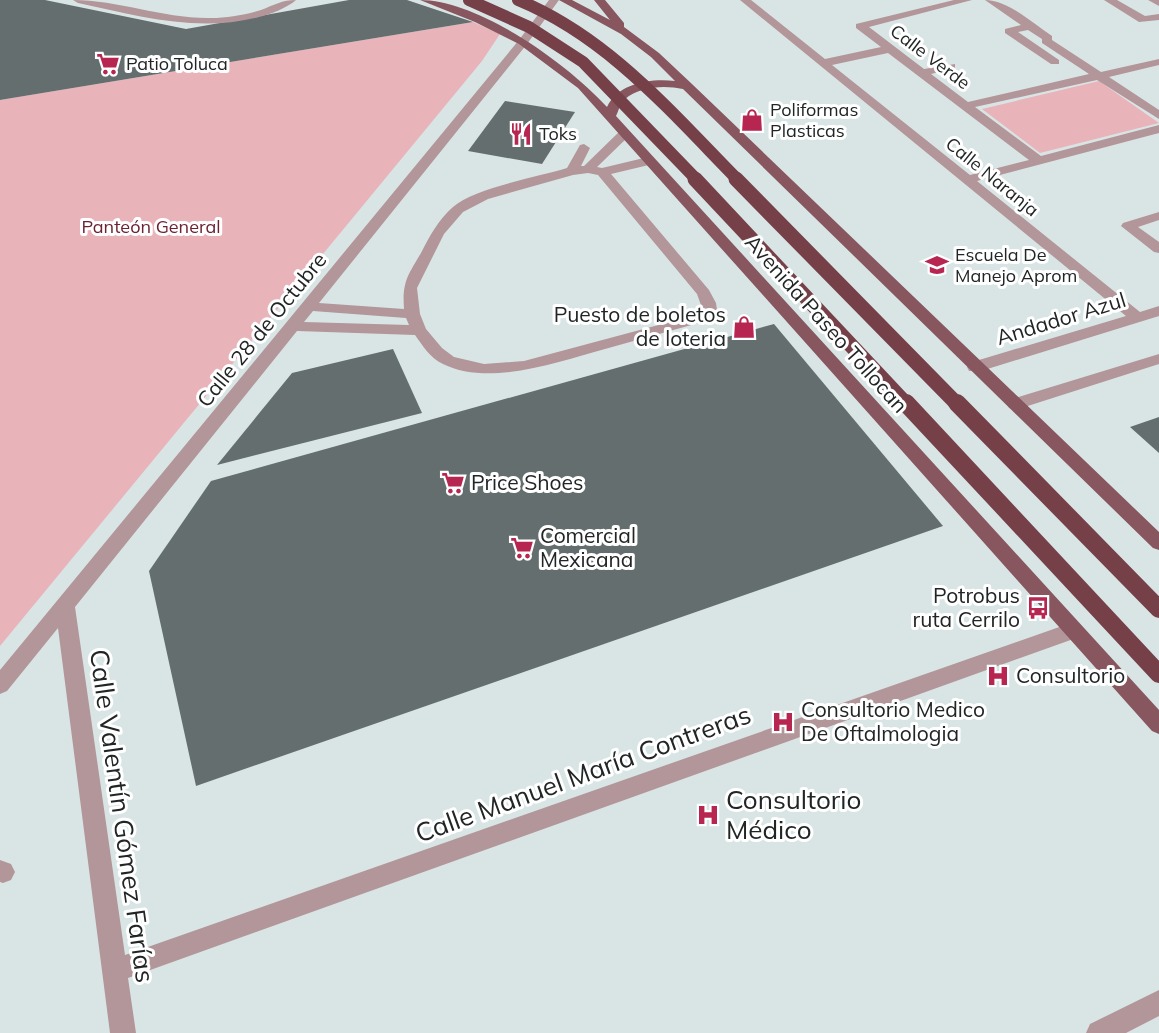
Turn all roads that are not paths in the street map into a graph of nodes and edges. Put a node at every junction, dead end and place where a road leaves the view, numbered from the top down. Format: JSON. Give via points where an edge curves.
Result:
{"nodes":[{"id":1,"x":78,"y":0,"type":"edge"},
{"id":2,"x":291,"y":0,"type":"edge"},
{"id":3,"x":425,"y":0,"type":"edge"},
{"id":4,"x":470,"y":0,"type":"edge"},
{"id":5,"x":518,"y":0,"type":"edge"},
{"id":6,"x":554,"y":0,"type":"edge"},
{"id":7,"x":564,"y":0,"type":"edge"},
{"id":8,"x":598,"y":0,"type":"edge"},
{"id":9,"x":745,"y":0,"type":"edge"},
{"id":10,"x":967,"y":0,"type":"edge"},
{"id":11,"x":990,"y":0,"type":"edge"},
{"id":12,"x":1109,"y":0,"type":"edge"},
{"id":13,"x":1153,"y":0,"type":"edge"},
{"id":14,"x":93,"y":1,"type":"edge"},
{"id":15,"x":1159,"y":3,"type":"edge"},
{"id":16,"x":1159,"y":17,"type":"edge"},
{"id":17,"x":1031,"y":26,"type":"junction"},
{"id":18,"x":625,"y":32,"type":"junction"},
{"id":19,"x":523,"y":42,"type":"junction"},
{"id":20,"x":889,"y":49,"type":"junction"},
{"id":21,"x":1159,"y":62,"type":"edge"},
{"id":22,"x":824,"y":63,"type":"junction"},
{"id":23,"x":951,"y":66,"type":"dead end"},
{"id":24,"x":920,"y":73,"type":"junction"},
{"id":25,"x":1099,"y":76,"type":"junction"},
{"id":26,"x":1081,"y":79,"type":"junction"},
{"id":27,"x":689,"y":87,"type":"junction"},
{"id":28,"x":965,"y":106,"type":"junction"},
{"id":29,"x":1159,"y":115,"type":"edge"},
{"id":30,"x":611,"y":117,"type":"junction"},
{"id":31,"x":1159,"y":129,"type":"edge"},
{"id":32,"x":624,"y":134,"type":"junction"},
{"id":33,"x":584,"y":148,"type":"dead end"},
{"id":34,"x":648,"y":161,"type":"junction"},
{"id":35,"x":1039,"y":161,"type":"junction"},
{"id":36,"x":572,"y":171,"type":"junction"},
{"id":37,"x":595,"y":171,"type":"junction"},
{"id":38,"x":967,"y":180,"type":"junction"},
{"id":39,"x":1159,"y":216,"type":"edge"},
{"id":40,"x":1159,"y":249,"type":"edge"},
{"id":41,"x":308,"y":306,"type":"junction"},
{"id":42,"x":1159,"y":311,"type":"edge"},
{"id":43,"x":412,"y":314,"type":"junction"},
{"id":44,"x":1138,"y":318,"type":"junction"},
{"id":45,"x":292,"y":326,"type":"junction"},
{"id":46,"x":419,"y":330,"type":"junction"},
{"id":47,"x":1159,"y":359,"type":"edge"},
{"id":48,"x":975,"y":367,"type":"junction"},
{"id":49,"x":1015,"y":404,"type":"junction"},
{"id":50,"x":1159,"y":543,"type":"edge"},
{"id":51,"x":65,"y":607,"type":"junction"},
{"id":52,"x":1159,"y":609,"type":"edge"},
{"id":53,"x":1072,"y":631,"type":"junction"},
{"id":54,"x":1159,"y":674,"type":"edge"},
{"id":55,"x":0,"y":685,"type":"edge"},
{"id":56,"x":1159,"y":725,"type":"edge"},
{"id":57,"x":114,"y":971,"type":"junction"},
{"id":58,"x":1159,"y":1003,"type":"edge"},
{"id":59,"x":123,"y":1033,"type":"edge"},
{"id":60,"x":1099,"y":1033,"type":"edge"}],
"edges":[{"from":1,"to":14,"type":"street"},
{"from":2,"to":14,"type":"street","via":[[262,14],[205,23],[169,19]]},
{"from":3,"to":19,"type":"main road","name":"Avenida Paseo Tollocan"},
{"from":4,"to":54,"type":"highway","name":"Avenida Paseo Tollocan","bridge":true,"via":[[530,26],[583,62]]},
{"from":5,"to":52,"type":"highway","name":"Avenida Paseo Tollocan","bridge":true,"via":[[564,21],[636,77]]},
{"from":6,"to":19,"type":"street","name":"Calle 28 de Octubre"},
{"from":7,"to":18,"type":"main road"},
{"from":8,"to":18,"type":"main road"},
{"from":9,"to":22,"type":"street","name":"Calle Naranja"},
{"from":10,"to":20,"type":"street","name":"Calle Verde","via":[[860,26]]},
{"from":11,"to":17,"type":"street"},
{"from":12,"to":16,"type":"street","via":[[1143,20]]},
{"from":13,"to":15,"type":"street"},
{"from":17,"to":25,"type":"street","via":[[1048,38],[1046,41]]},
{"from":17,"to":26,"type":"street","via":[[1009,31]]},
{"from":18,"to":27,"type":"main road"},
{"from":19,"to":30,"type":"main road","name":"Avenida Paseo Tollocan","via":[[582,86]]},
{"from":19,"to":41,"type":"street","name":"Calle 28 de Octubre"},
{"from":20,"to":22,"type":"street"},
{"from":20,"to":24,"type":"street","name":"Calle Verde"},
{"from":21,"to":25,"type":"street"},
{"from":22,"to":38,"type":"street","name":"Calle Naranja"},
{"from":23,"to":24,"type":"street"},
{"from":24,"to":28,"type":"street","name":"Calle Verde"},
{"from":25,"to":26,"type":"street"},
{"from":25,"to":29,"type":"street"},
{"from":26,"to":28,"type":"street"},
{"from":27,"to":30,"type":"main road","via":[[667,83],[638,89],[615,103]]},
{"from":27,"to":48,"type":"main road"},
{"from":28,"to":35,"type":"street","name":"Calle Verde"},
{"from":30,"to":32,"type":"main road","name":"Avenida Paseo Tollocan"},
{"from":31,"to":35,"type":"street"},
{"from":32,"to":34,"type":"main road","name":"Avenida Paseo Tollocan"},
{"from":32,"to":37,"type":"street"},
{"from":33,"to":36,"type":"street"},
{"from":34,"to":37,"type":"street"},
{"from":34,"to":53,"type":"main road","name":"Avenida Paseo Tollocan"},
{"from":35,"to":38,"type":"street"},
{"from":36,"to":37,"type":"street"},
{"from":36,"to":43,"type":"street","via":[[483,196],[458,209],[438,233],[410,288]]},
{"from":37,"to":46,"type":"street","via":[[704,293],[709,310],[697,319],[524,366],[484,369],[449,361],[436,352]]},
{"from":38,"to":44,"type":"street","name":"Calle Naranja"},
{"from":39,"to":40,"type":"street","via":[[1128,226]]},
{"from":41,"to":43,"type":"street"},
{"from":41,"to":45,"type":"street","name":"Calle 28 de Octubre"},
{"from":42,"to":44,"type":"street","name":"Andador Azul"},
{"from":43,"to":46,"type":"street"},
{"from":44,"to":48,"type":"street","name":"Andador Azul"},
{"from":45,"to":46,"type":"street"},
{"from":45,"to":51,"type":"street","name":"Calle 28 de Octubre"},
{"from":47,"to":49,"type":"street"},
{"from":48,"to":49,"type":"main road"},
{"from":49,"to":50,"type":"main road"},
{"from":51,"to":55,"type":"street","name":"Calle 28 de Octubre"},
{"from":51,"to":57,"type":"street","name":"Calle Valentín Gómez Farías"},
{"from":53,"to":56,"type":"main road","name":"Avenida Paseo Tollocan"},
{"from":53,"to":57,"type":"street","name":"Calle Manuel María Contreras"},
{"from":57,"to":59,"type":"street","name":"Calle Valentín Gómez Farías"},
{"from":58,"to":60,"type":"street"}]}
